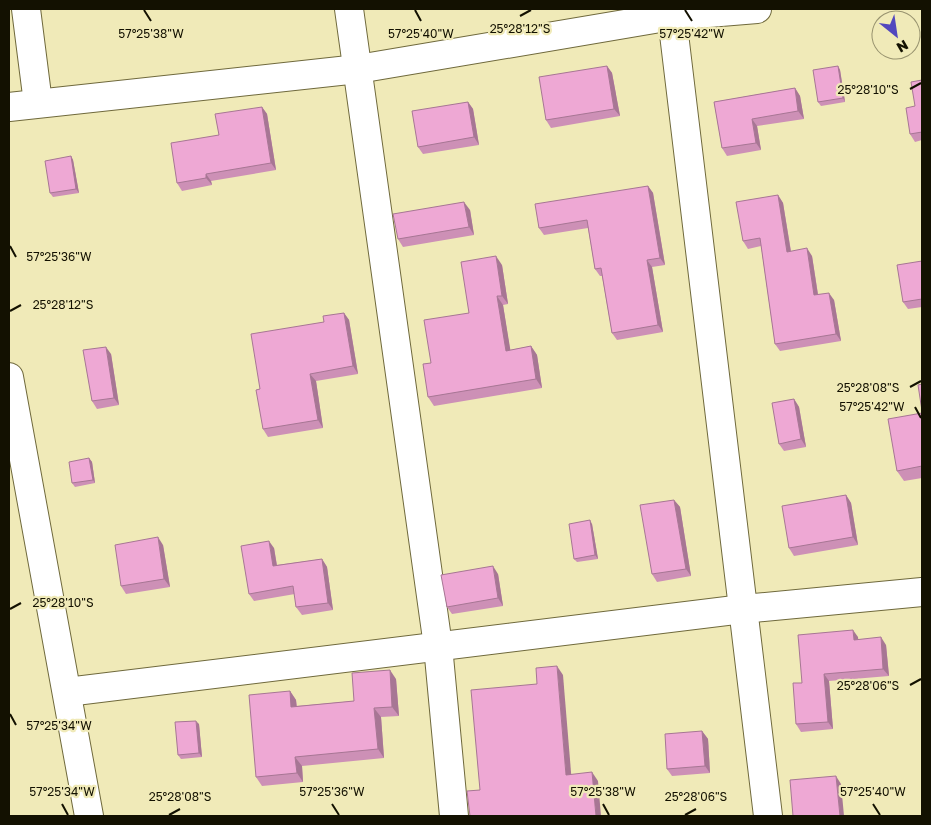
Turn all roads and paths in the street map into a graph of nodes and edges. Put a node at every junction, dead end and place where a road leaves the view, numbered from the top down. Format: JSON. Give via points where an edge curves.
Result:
{"nodes":[{"id":1,"x":26,"y":9,"type":"edge"},
{"id":2,"x":349,"y":9,"type":"edge"},
{"id":3,"x":757,"y":9,"type":"edge"},
{"id":4,"x":672,"y":12,"type":"edge"},
{"id":5,"x":358,"y":69,"type":"junction"},
{"id":6,"x":38,"y":104,"type":"junction"},
{"id":7,"x":9,"y":107,"type":"edge"},
{"id":8,"x":9,"y":377,"type":"edge"},
{"id":9,"x":922,"y":592,"type":"edge"},
{"id":10,"x":743,"y":609,"type":"junction"},
{"id":11,"x":438,"y":646,"type":"junction"},
{"id":12,"x":67,"y":692,"type":"junction"},
{"id":13,"x":89,"y":816,"type":"edge"},
{"id":14,"x":454,"y":816,"type":"edge"},
{"id":15,"x":768,"y":816,"type":"edge"}],
"edges":[{"from":1,"to":6,"type":"street"},
{"from":2,"to":5,"type":"street"},
{"from":3,"to":4,"type":"street"},
{"from":4,"to":5,"type":"street"},
{"from":4,"to":10,"type":"street"},
{"from":5,"to":6,"type":"street"},
{"from":5,"to":11,"type":"street"},
{"from":6,"to":7,"type":"street"},
{"from":8,"to":12,"type":"street"},
{"from":9,"to":10,"type":"street"},
{"from":10,"to":11,"type":"street"},
{"from":10,"to":15,"type":"street"},
{"from":11,"to":12,"type":"street"},
{"from":11,"to":14,"type":"street"},
{"from":12,"to":13,"type":"street"}]}
